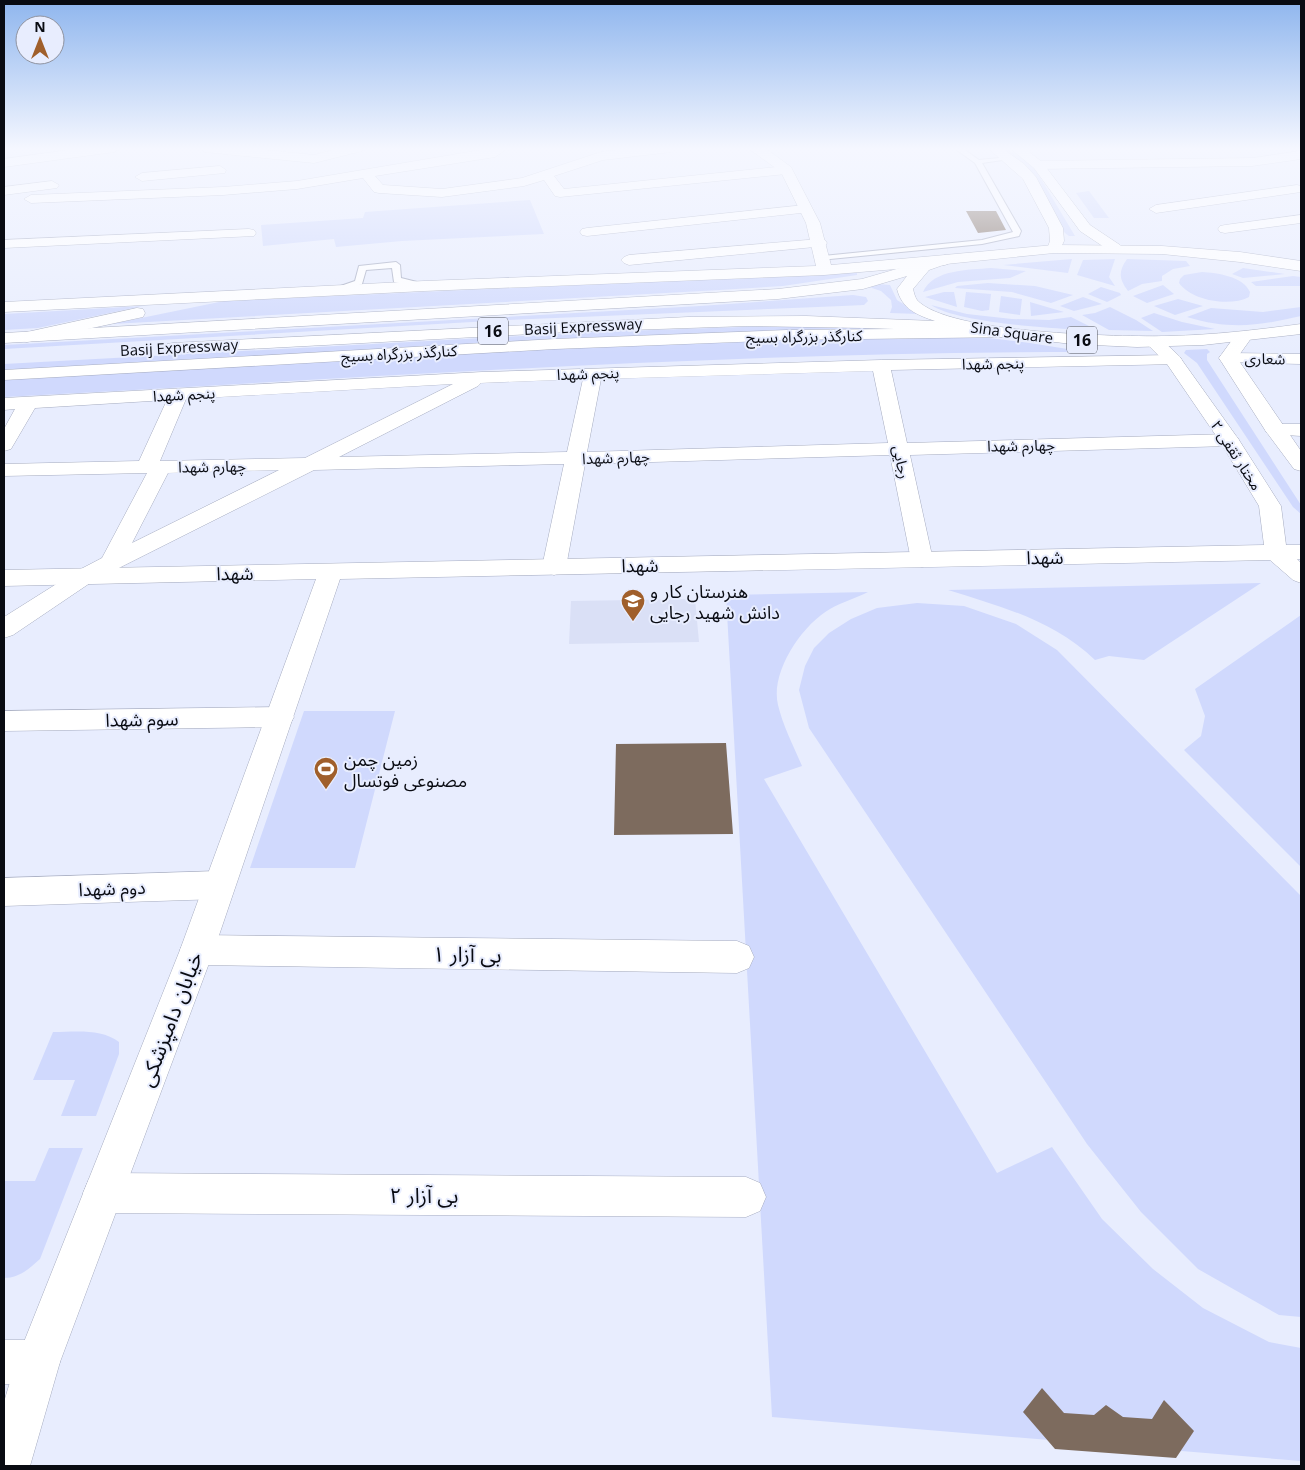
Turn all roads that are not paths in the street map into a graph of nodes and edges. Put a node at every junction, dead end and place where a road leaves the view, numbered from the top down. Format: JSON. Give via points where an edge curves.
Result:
{"nodes":[{"id":1,"x":733,"y":217,"type":"edge"},
{"id":2,"x":808,"y":217,"type":"edge"},
{"id":3,"x":1009,"y":217,"type":"edge"},
{"id":4,"x":1050,"y":217,"type":"edge"},
{"id":5,"x":1077,"y":217,"type":"edge"},
{"id":6,"x":1301,"y":219,"type":"edge"},
{"id":7,"x":1225,"y":229,"type":"dead end"},
{"id":8,"x":587,"y":232,"type":"dead end"},
{"id":9,"x":249,"y":233,"type":"dead end"},
{"id":10,"x":1093,"y":235,"type":"junction"},
{"id":11,"x":1056,"y":242,"type":"junction"},
{"id":12,"x":4,"y":244,"type":"edge"},
{"id":13,"x":1114,"y":248,"type":"junction"},
{"id":14,"x":822,"y":257,"type":"junction"},
{"id":15,"x":629,"y":260,"type":"dead end"},
{"id":16,"x":945,"y":260,"type":"junction"},
{"id":17,"x":1301,"y":264,"type":"edge"},
{"id":18,"x":923,"y":267,"type":"junction"},
{"id":19,"x":424,"y":286,"type":"junction"},
{"id":20,"x":330,"y":291,"type":"junction"},
{"id":21,"x":778,"y":294,"type":"junction"},
{"id":22,"x":219,"y":296,"type":"junction"},
{"id":23,"x":4,"y":307,"type":"edge"},
{"id":24,"x":793,"y":320,"type":"junction"},
{"id":25,"x":1301,"y":329,"type":"edge"},
{"id":26,"x":983,"y":330,"type":"junction"},
{"id":27,"x":1004,"y":333,"type":"junction"},
{"id":28,"x":27,"y":337,"type":"junction"},
{"id":29,"x":1243,"y":337,"type":"junction"},
{"id":30,"x":4,"y":338,"type":"edge"},
{"id":31,"x":1154,"y":342,"type":"junction"},
{"id":32,"x":159,"y":348,"type":"dead end"},
{"id":33,"x":1228,"y":358,"type":"junction"},
{"id":34,"x":1301,"y":359,"type":"edge"},
{"id":35,"x":1173,"y":360,"type":"junction"},
{"id":36,"x":881,"y":365,"type":"junction"},
{"id":37,"x":593,"y":373,"type":"junction"},
{"id":38,"x":4,"y":375,"type":"edge"},
{"id":39,"x":482,"y":377,"type":"junction"},
{"id":40,"x":179,"y":394,"type":"junction"},
{"id":41,"x":29,"y":402,"type":"junction"},
{"id":42,"x":4,"y":404,"type":"edge"},
{"id":43,"x":1275,"y":430,"type":"junction"},
{"id":44,"x":1301,"y":430,"type":"edge"},
{"id":45,"x":1229,"y":440,"type":"junction"},
{"id":46,"x":4,"y":445,"type":"edge"},
{"id":47,"x":899,"y":448,"type":"junction"},
{"id":48,"x":576,"y":458,"type":"junction"},
{"id":49,"x":311,"y":464,"type":"junction"},
{"id":50,"x":1301,"y":465,"type":"edge"},
{"id":51,"x":154,"y":467,"type":"junction"},
{"id":52,"x":4,"y":470,"type":"edge"},
{"id":53,"x":1301,"y":552,"type":"edge"},
{"id":54,"x":1276,"y":553,"type":"junction"},
{"id":55,"x":922,"y":560,"type":"junction"},
{"id":56,"x":110,"y":564,"type":"junction"},
{"id":57,"x":554,"y":567,"type":"junction"},
{"id":58,"x":331,"y":571,"type":"junction"},
{"id":59,"x":1301,"y":575,"type":"edge"},
{"id":60,"x":85,"y":576,"type":"junction"},
{"id":61,"x":4,"y":578,"type":"edge"},
{"id":62,"x":4,"y":629,"type":"edge"},
{"id":63,"x":280,"y":717,"type":"junction"},
{"id":64,"x":4,"y":721,"type":"edge"},
{"id":65,"x":219,"y":885,"type":"junction"},
{"id":66,"x":4,"y":892,"type":"edge"},
{"id":67,"x":197,"y":950,"type":"junction"},
{"id":68,"x":737,"y":957,"type":"dead end"},
{"id":69,"x":103,"y":1193,"type":"junction"},
{"id":70,"x":746,"y":1197,"type":"dead end"},
{"id":71,"x":21,"y":1362,"type":"edge"},
{"id":72,"x":7,"y":1466,"type":"edge"}],
"edges":[{"from":1,"to":8,"type":"main road"},
{"from":2,"to":14,"type":"main road"},
{"from":3,"to":14,"type":"lane","via":[[1016,234],[982,242]]},
{"from":4,"to":11,"type":"main road"},
{"from":5,"to":10,"type":"main road"},
{"from":6,"to":7,"type":"main road"},
{"from":9,"to":12,"type":"main road"},
{"from":10,"to":11,"type":"main road"},
{"from":10,"to":13,"type":"main road"},
{"from":11,"to":13,"type":"main road","number":"16"},
{"from":11,"to":16,"type":"main road","number":"16"},
{"from":13,"to":17,"type":"main road","number":"16"},
{"from":14,"to":15,"type":"main road"},
{"from":14,"to":16,"type":"main road"},
{"from":14,"to":19,"type":"main road"},
{"from":16,"to":18,"type":"main road","number":"16"},
{"from":18,"to":21,"type":"main road","name":"Basij Expressway","number":"16","via":[[863,284]]},
{"from":18,"to":26,"type":"main road","name":"Sina Square","number":"16","via":[[905,289],[908,300],[918,309],[935,316]]},
{"from":19,"to":20,"type":"main road"},
{"from":19,"to":20,"type":"lane","via":[[397,280],[396,265],[362,268],[359,282]]},
{"from":20,"to":22,"type":"main road"},
{"from":21,"to":24,"type":"main road","via":[[855,292],[868,295],[877,304],[865,316]]},
{"from":21,"to":28,"type":"main road","name":"Basij Expressway","number":"16"},
{"from":22,"to":23,"type":"main road"},
{"from":22,"to":28,"type":"main road"},
{"from":24,"to":26,"type":"main road","name":"Basij Expressway","number":"16"},
{"from":24,"to":32,"type":"main road","name":"Basij Expressway","number":"16","via":[[622,324]]},
{"from":25,"to":29,"type":"main road","name":"Sina Square","number":"16"},
{"from":26,"to":27,"type":"main road","name":"Sina Square","number":"16"},
{"from":27,"to":31,"type":"main road","name":"Sina Square","number":"16"},
{"from":27,"to":38,"type":"main road","name":"کنارگذر بزرگراه بسیج","via":[[787,335],[555,344]]},
{"from":28,"to":30,"type":"main road","name":"Basij Expressway","number":"16"},
{"from":29,"to":31,"type":"main road","name":"Sina Square","number":"16"},
{"from":29,"to":33,"type":"main road"},
{"from":31,"to":35,"type":"main road","name":"مختار ثقفی ۲"},
{"from":33,"to":34,"type":"main road","name":"شعاری"},
{"from":33,"to":43,"type":"main road"},
{"from":35,"to":36,"type":"main road","name":"پنجم شهدا"},
{"from":35,"to":45,"type":"main road","name":"مختار ثقفی ۲"},
{"from":36,"to":37,"type":"main road","name":"پنجم شهدا"},
{"from":36,"to":47,"type":"main road","name":"رجایی"},
{"from":37,"to":39,"type":"main road","name":"پنجم شهدا"},
{"from":37,"to":48,"type":"main road"},
{"from":39,"to":40,"type":"main road","name":"پنجم شهدا"},
{"from":39,"to":49,"type":"main road"},
{"from":40,"to":41,"type":"main road","name":"پنجم شهدا"},
{"from":40,"to":51,"type":"main road"},
{"from":41,"to":42,"type":"main road","name":"پنجم شهدا"},
{"from":41,"to":46,"type":"main road"},
{"from":43,"to":44,"type":"main road"},
{"from":43,"to":50,"type":"main road"},
{"from":45,"to":47,"type":"main road","name":"چهارم شهدا"},
{"from":45,"to":54,"type":"main road","name":"مختار ثقفی ۲","via":[[1270,506]]},
{"from":47,"to":48,"type":"main road","name":"چهارم شهدا"},
{"from":47,"to":55,"type":"main road","name":"رجایی"},
{"from":48,"to":49,"type":"main road","name":"چهارم شهدا"},
{"from":48,"to":57,"type":"main road"},
{"from":49,"to":51,"type":"main road","name":"چهارم شهدا"},
{"from":49,"to":56,"type":"main road"},
{"from":51,"to":52,"type":"main road","name":"چهارم شهدا"},
{"from":51,"to":56,"type":"main road"},
{"from":53,"to":54,"type":"main road"},
{"from":54,"to":55,"type":"main road","name":"شهدا"},
{"from":54,"to":59,"type":"main road"},
{"from":55,"to":57,"type":"main road","name":"شهدا"},
{"from":56,"to":60,"type":"main road"},
{"from":57,"to":58,"type":"main road","name":"شهدا"},
{"from":58,"to":60,"type":"main road","name":"شهدا"},
{"from":58,"to":63,"type":"main road","name":"خیابان دامپزشکی"},
{"from":60,"to":61,"type":"main road","name":"شهدا"},
{"from":60,"to":62,"type":"main road"},
{"from":63,"to":64,"type":"main road","name":"سوم شهدا"},
{"from":63,"to":65,"type":"main road","name":"خیابان دامپزشکی"},
{"from":65,"to":66,"type":"main road","name":"دوم شهدا"},
{"from":65,"to":67,"type":"main road","name":"خیابان دامپزشکی"},
{"from":67,"to":68,"type":"main road","name":"بی آزار ۱"},
{"from":67,"to":69,"type":"main road","name":"خیابان دامپزشکی"},
{"from":69,"to":70,"type":"main road","name":"بی آزار ۲"},
{"from":69,"to":71,"type":"main road","name":"خیابان دامپزشکی"},
{"from":71,"to":72,"type":"main road","name":"خیابان دامپزشکی"}]}
